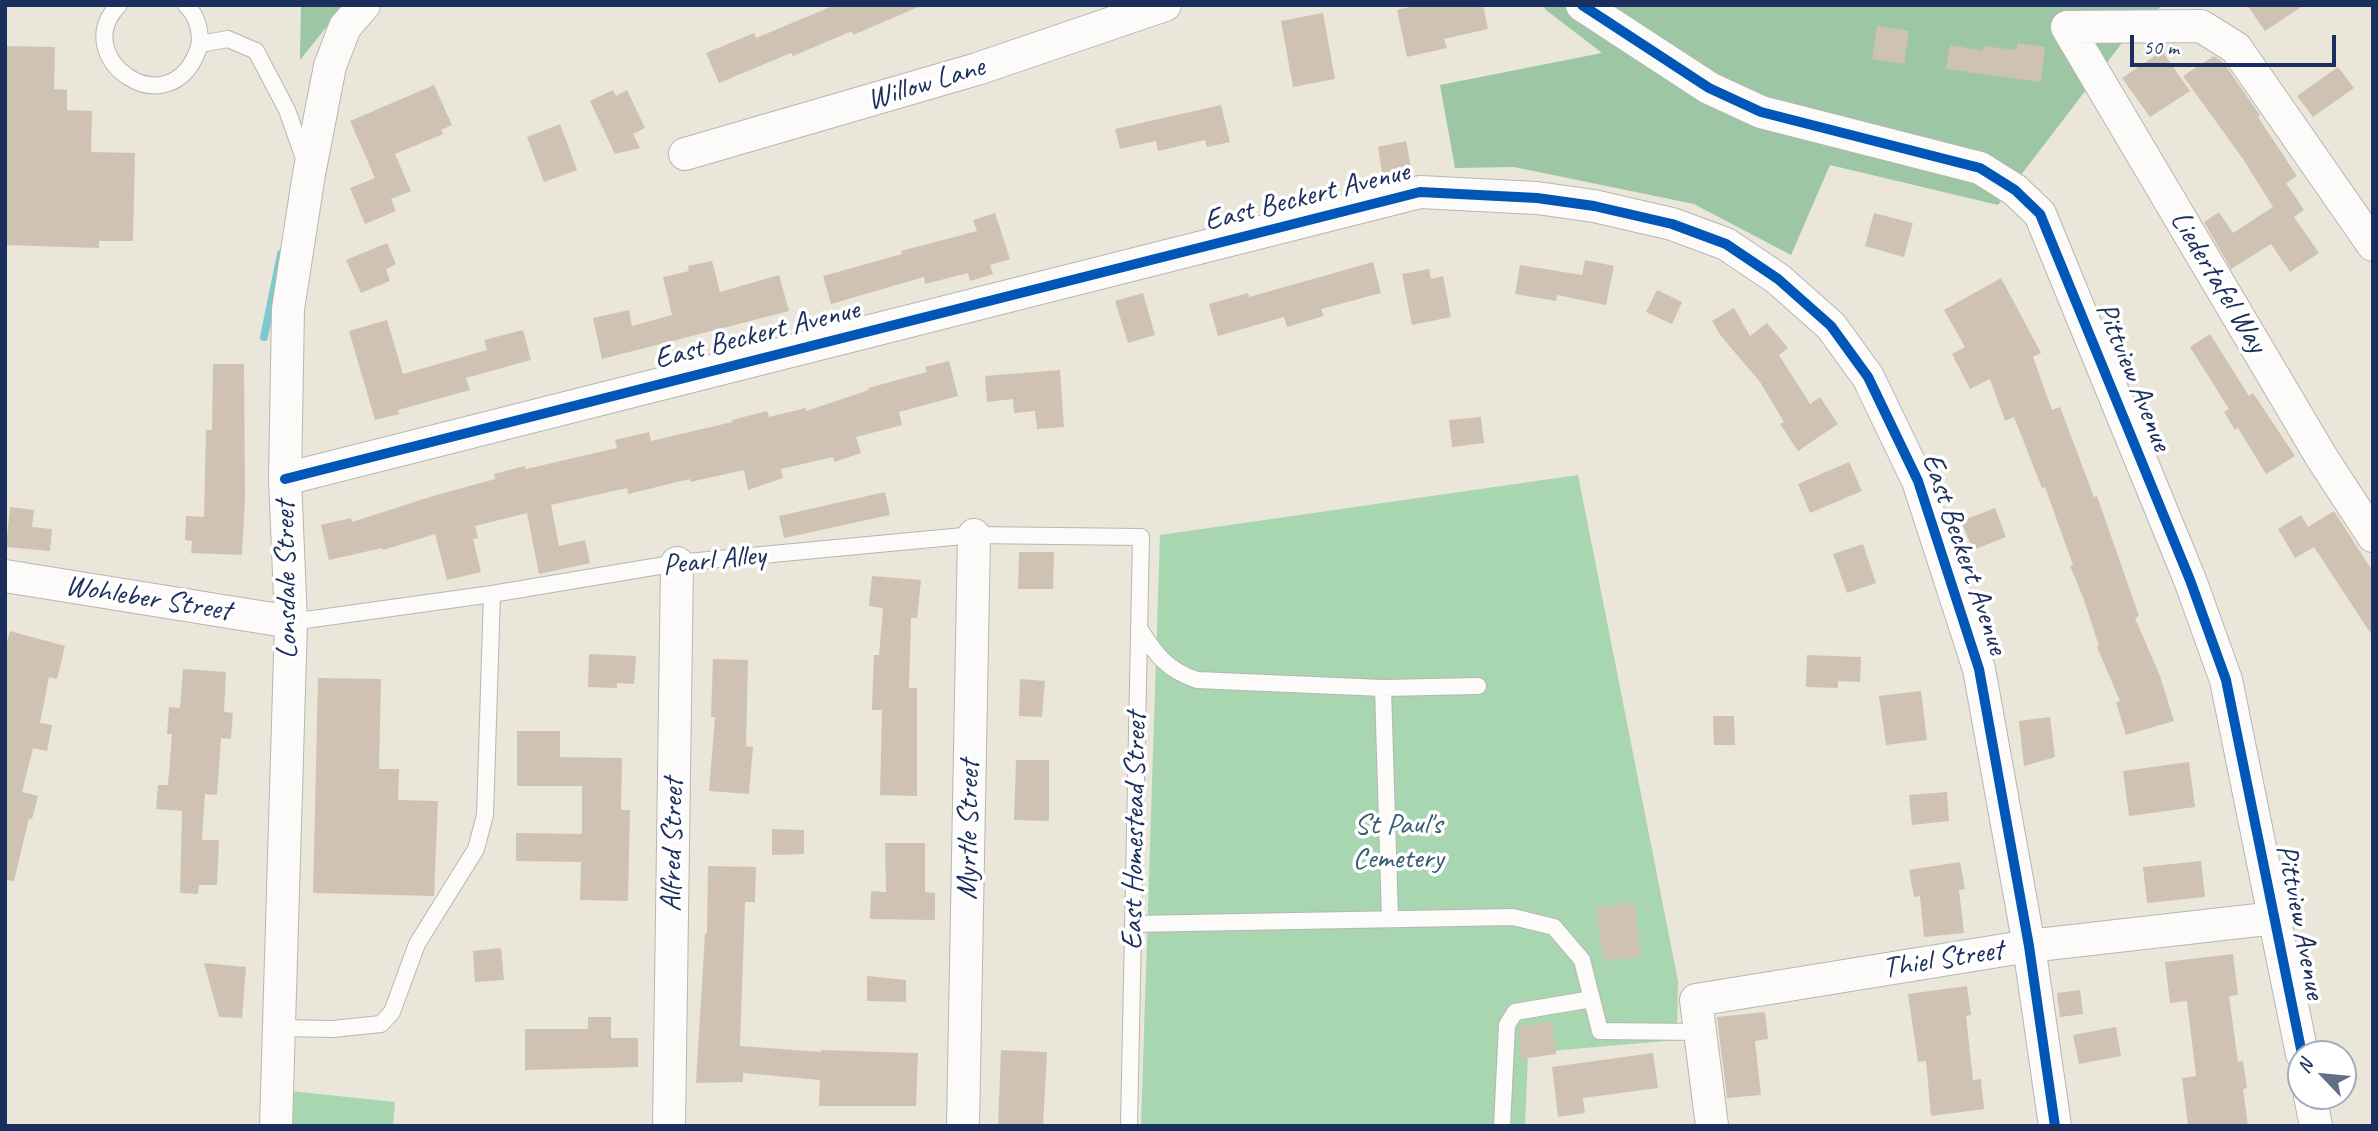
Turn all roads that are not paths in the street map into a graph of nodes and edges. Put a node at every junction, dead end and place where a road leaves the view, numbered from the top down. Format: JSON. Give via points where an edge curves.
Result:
{"nodes":[{"id":1,"x":120,"y":5,"type":"edge"},
{"id":2,"x":186,"y":5,"type":"edge"},
{"id":3,"x":364,"y":5,"type":"edge"},
{"id":4,"x":1165,"y":5,"type":"edge"},
{"id":5,"x":1582,"y":5,"type":"edge"},
{"id":6,"x":200,"y":44,"type":"junction"},
{"id":7,"x":685,"y":154,"type":"dead end"},
{"id":8,"x":309,"y":174,"type":"junction"},
{"id":9,"x":2373,"y":245,"type":"edge"},
{"id":10,"x":285,"y":479,"type":"junction"},
{"id":11,"x":974,"y":534,"type":"junction"},
{"id":12,"x":2373,"y":536,"type":"edge"},
{"id":13,"x":1140,"y":537,"type":"joint"},
{"id":14,"x":677,"y":564,"type":"junction"},
{"id":15,"x":5,"y":576,"type":"edge"},
{"id":16,"x":492,"y":594,"type":"junction"},
{"id":17,"x":291,"y":622,"type":"junction"},
{"id":18,"x":1139,"y":628,"type":"junction"},
{"id":19,"x":1478,"y":687,"type":"dead end"},
{"id":20,"x":1383,"y":688,"type":"junction"},
{"id":21,"x":2275,"y":918,"type":"junction"},
{"id":22,"x":1390,"y":919,"type":"junction"},
{"id":23,"x":1133,"y":924,"type":"junction"},
{"id":24,"x":2029,"y":946,"type":"junction"},
{"id":25,"x":1592,"y":999,"type":"junction"},
{"id":26,"x":279,"y":1027,"type":"junction"},
{"id":27,"x":1700,"y":1032,"type":"junction"},
{"id":28,"x":2299,"y":1040,"type":"edge"},
{"id":29,"x":276,"y":1126,"type":"edge"},
{"id":30,"x":669,"y":1126,"type":"edge"},
{"id":31,"x":964,"y":1126,"type":"edge"},
{"id":32,"x":1129,"y":1126,"type":"edge"},
{"id":33,"x":1502,"y":1126,"type":"edge"},
{"id":34,"x":1712,"y":1126,"type":"edge"},
{"id":35,"x":2055,"y":1126,"type":"edge"}],
"edges":[{"from":1,"to":6,"type":"lane","via":[[108,24],[105,40],[113,64],[128,79],[146,86],[169,83],[192,64]]},
{"from":2,"to":6,"type":"lane","via":[[197,21]]},
{"from":3,"to":8,"type":"street","name":"Lonsdale Street","via":[[345,27],[330,66]]},
{"from":4,"to":7,"type":"street","name":"Willow Lane","via":[[977,69]]},
{"from":5,"to":21,"type":"street","name":"Pittview Avenue","via":[[1709,88],[1760,112],[1980,168],[2015,190],[2039,214],[2190,580],[2226,680]]},
{"from":6,"to":8,"type":"lane","via":[[228,39],[256,51],[287,110]]},
{"from":8,"to":10,"type":"street","name":"Lonsdale Street","via":[[288,309]]},
{"from":9,"to":12,"type":"street","name":"Liedertafel Way","via":[[2236,48],[2201,26],[2067,27],[2322,458]]},
{"from":10,"to":17,"type":"street","name":"Lonsdale Street"},
{"from":10,"to":24,"type":"street","name":"East Beckert Avenue","via":[[1420,192],[1537,198],[1672,224],[1726,244],[1778,279],[1831,326],[1868,377],[1918,481],[1979,669]]},
{"from":11,"to":13,"type":"lane","name":"Pearl Alley"},
{"from":11,"to":14,"type":"lane","name":"Pearl Alley"},
{"from":11,"to":31,"type":"street","name":"Myrtle Street"},
{"from":13,"to":18,"type":"lane","name":"East Homestead Street"},
{"from":14,"to":16,"type":"lane","name":"Pearl Alley"},
{"from":14,"to":30,"type":"street","name":"Alfred Street"},
{"from":15,"to":17,"type":"street","name":"Wohleber Street"},
{"from":16,"to":17,"type":"lane","name":"Pearl Alley"},
{"from":16,"to":26,"type":"lane","via":[[486,802],[476,849],[416,944],[392,1012],[381,1024],[333,1029]]},
{"from":17,"to":26,"type":"street","name":"Lonsdale Street"},
{"from":18,"to":20,"type":"lane","via":[[1165,663],[1197,680]]},
{"from":18,"to":23,"type":"lane","name":"East Homestead Street"},
{"from":19,"to":20,"type":"lane"},
{"from":20,"to":22,"type":"lane"},
{"from":21,"to":24,"type":"street","name":"Thiel Street"},
{"from":21,"to":28,"type":"street","name":"Pittview Avenue"},
{"from":22,"to":23,"type":"lane"},
{"from":22,"to":25,"type":"lane","via":[[1513,918],[1554,927],[1582,960]]},
{"from":23,"to":32,"type":"lane","name":"East Homestead Street"},
{"from":24,"to":27,"type":"street","name":"Thiel Street","via":[[1696,1000]]},
{"from":24,"to":35,"type":"street","name":"East Beckert Avenue"},
{"from":25,"to":27,"type":"lane","via":[[1600,1031]]},
{"from":25,"to":33,"type":"lane","via":[[1515,1012],[1507,1025]]},
{"from":26,"to":29,"type":"street","name":"Lonsdale Street"},
{"from":27,"to":34,"type":"street"}]}
